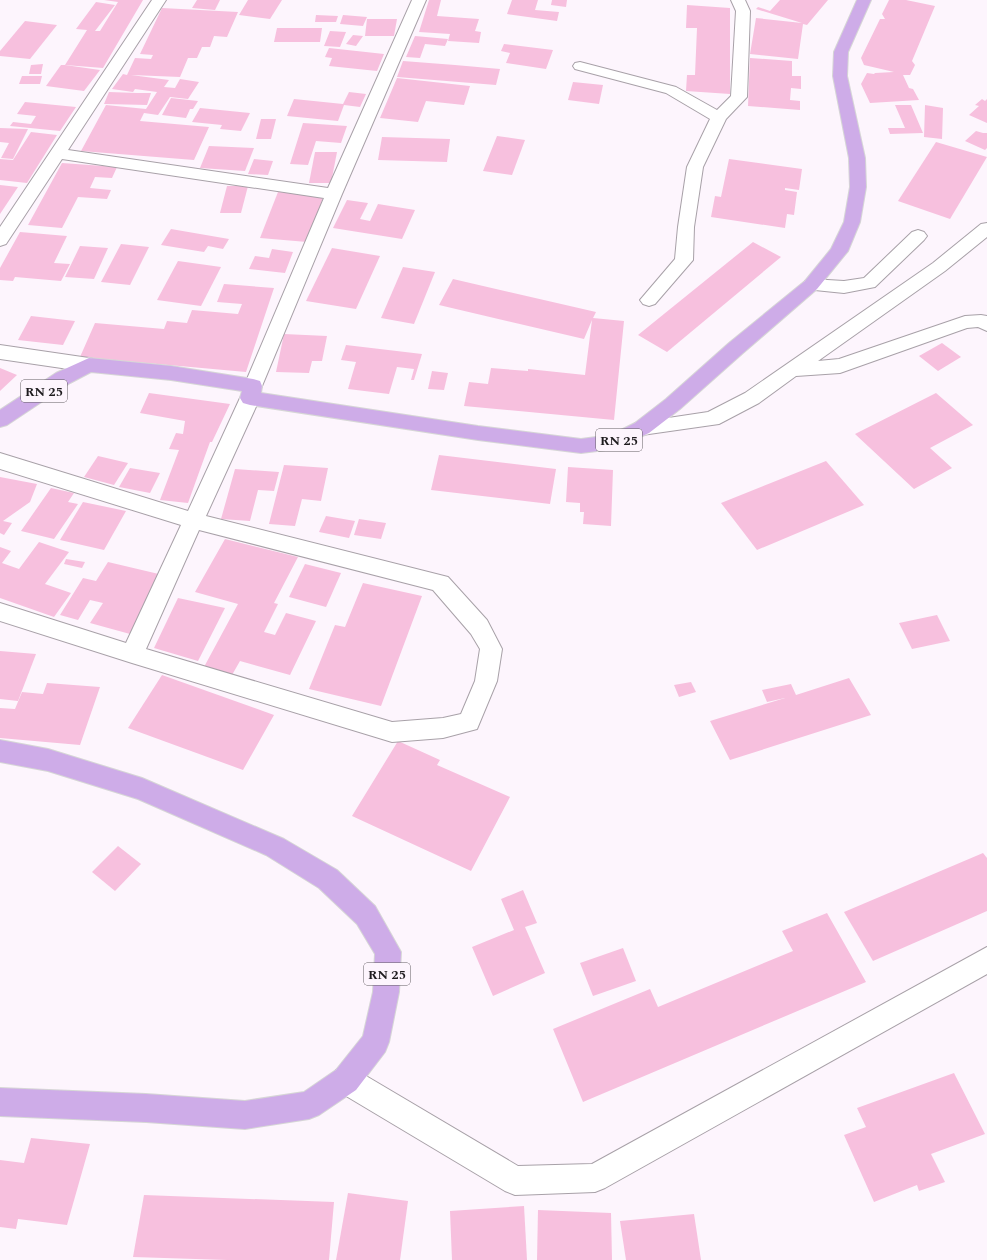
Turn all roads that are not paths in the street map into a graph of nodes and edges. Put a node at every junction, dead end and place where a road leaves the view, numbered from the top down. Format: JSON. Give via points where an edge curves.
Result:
{"nodes":[{"id":1,"x":159,"y":0,"type":"edge"},
{"id":2,"x":419,"y":0,"type":"edge"},
{"id":3,"x":738,"y":0,"type":"edge"},
{"id":4,"x":864,"y":0,"type":"edge"},
{"id":5,"x":580,"y":66,"type":"dead end"},
{"id":6,"x":719,"y":117,"type":"junction"},
{"id":7,"x":58,"y":153,"type":"junction"},
{"id":8,"x":334,"y":194,"type":"junction"},
{"id":9,"x":987,"y":228,"type":"edge"},
{"id":10,"x":918,"y":236,"type":"dead end"},
{"id":11,"x":0,"y":240,"type":"edge"},
{"id":12,"x":811,"y":285,"type":"junction"},
{"id":13,"x":649,"y":300,"type":"dead end"},
{"id":14,"x":987,"y":325,"type":"edge"},
{"id":15,"x":0,"y":352,"type":"edge"},
{"id":16,"x":89,"y":364,"type":"junction"},
{"id":17,"x":791,"y":370,"type":"junction"},
{"id":18,"x":252,"y":392,"type":"junction"},
{"id":19,"x":0,"y":420,"type":"edge"},
{"id":20,"x":642,"y":428,"type":"junction"},
{"id":21,"x":0,"y":461,"type":"edge"},
{"id":22,"x":194,"y":520,"type":"junction"},
{"id":23,"x":0,"y":612,"type":"edge"},
{"id":24,"x":132,"y":654,"type":"junction"},
{"id":25,"x":0,"y":751,"type":"edge"},
{"id":26,"x":987,"y":960,"type":"edge"},
{"id":27,"x":346,"y":1080,"type":"junction"},
{"id":28,"x":0,"y":1102,"type":"edge"}],
"edges":[{"from":1,"to":7,"type":"street"},
{"from":2,"to":8,"type":"street"},
{"from":3,"to":6,"type":"street","via":[[743,11],[739,97]]},
{"from":4,"to":12,"type":"main road","number":"RN 25","via":[[841,52],[840,76],[857,158],[858,187],[852,222],[840,251]]},
{"from":5,"to":6,"type":"street","via":[[671,90]]},
{"from":6,"to":13,"type":"street","via":[[695,167],[684,260]]},
{"from":7,"to":8,"type":"street"},
{"from":7,"to":11,"type":"street"},
{"from":8,"to":18,"type":"street"},
{"from":9,"to":17,"type":"street","via":[[939,267]]},
{"from":10,"to":12,"type":"street","via":[[869,283],[844,287]]},
{"from":12,"to":20,"type":"main road","number":"RN 25"},
{"from":14,"to":17,"type":"street","via":[[981,321],[965,322],[840,366]]},
{"from":15,"to":16,"type":"street"},
{"from":16,"to":18,"type":"main road","number":"RN 25","via":[[171,373]]},
{"from":16,"to":19,"type":"main road","number":"RN 25"},
{"from":17,"to":20,"type":"street","via":[[752,398],[712,419]]},
{"from":18,"to":20,"type":"main road","number":"RN 25","via":[[478,433],[581,446],[614,442]]},
{"from":18,"to":22,"type":"street"},
{"from":21,"to":22,"type":"street"},
{"from":22,"to":24,"type":"street"},
{"from":22,"to":24,"type":"street","via":[[440,583],[479,627],[491,649],[486,681],[469,722],[443,728],[392,732]]},
{"from":23,"to":24,"type":"street"},
{"from":25,"to":27,"type":"main road","number":"RN 25","via":[[48,760],[142,789],[274,847],[328,879],[366,915],[388,952],[386,992],[375,1042]]},
{"from":26,"to":27,"type":"street","via":[[595,1178],[515,1181]]},
{"from":27,"to":28,"type":"main road","number":"RN 25","via":[[309,1105],[245,1115]]}]}
